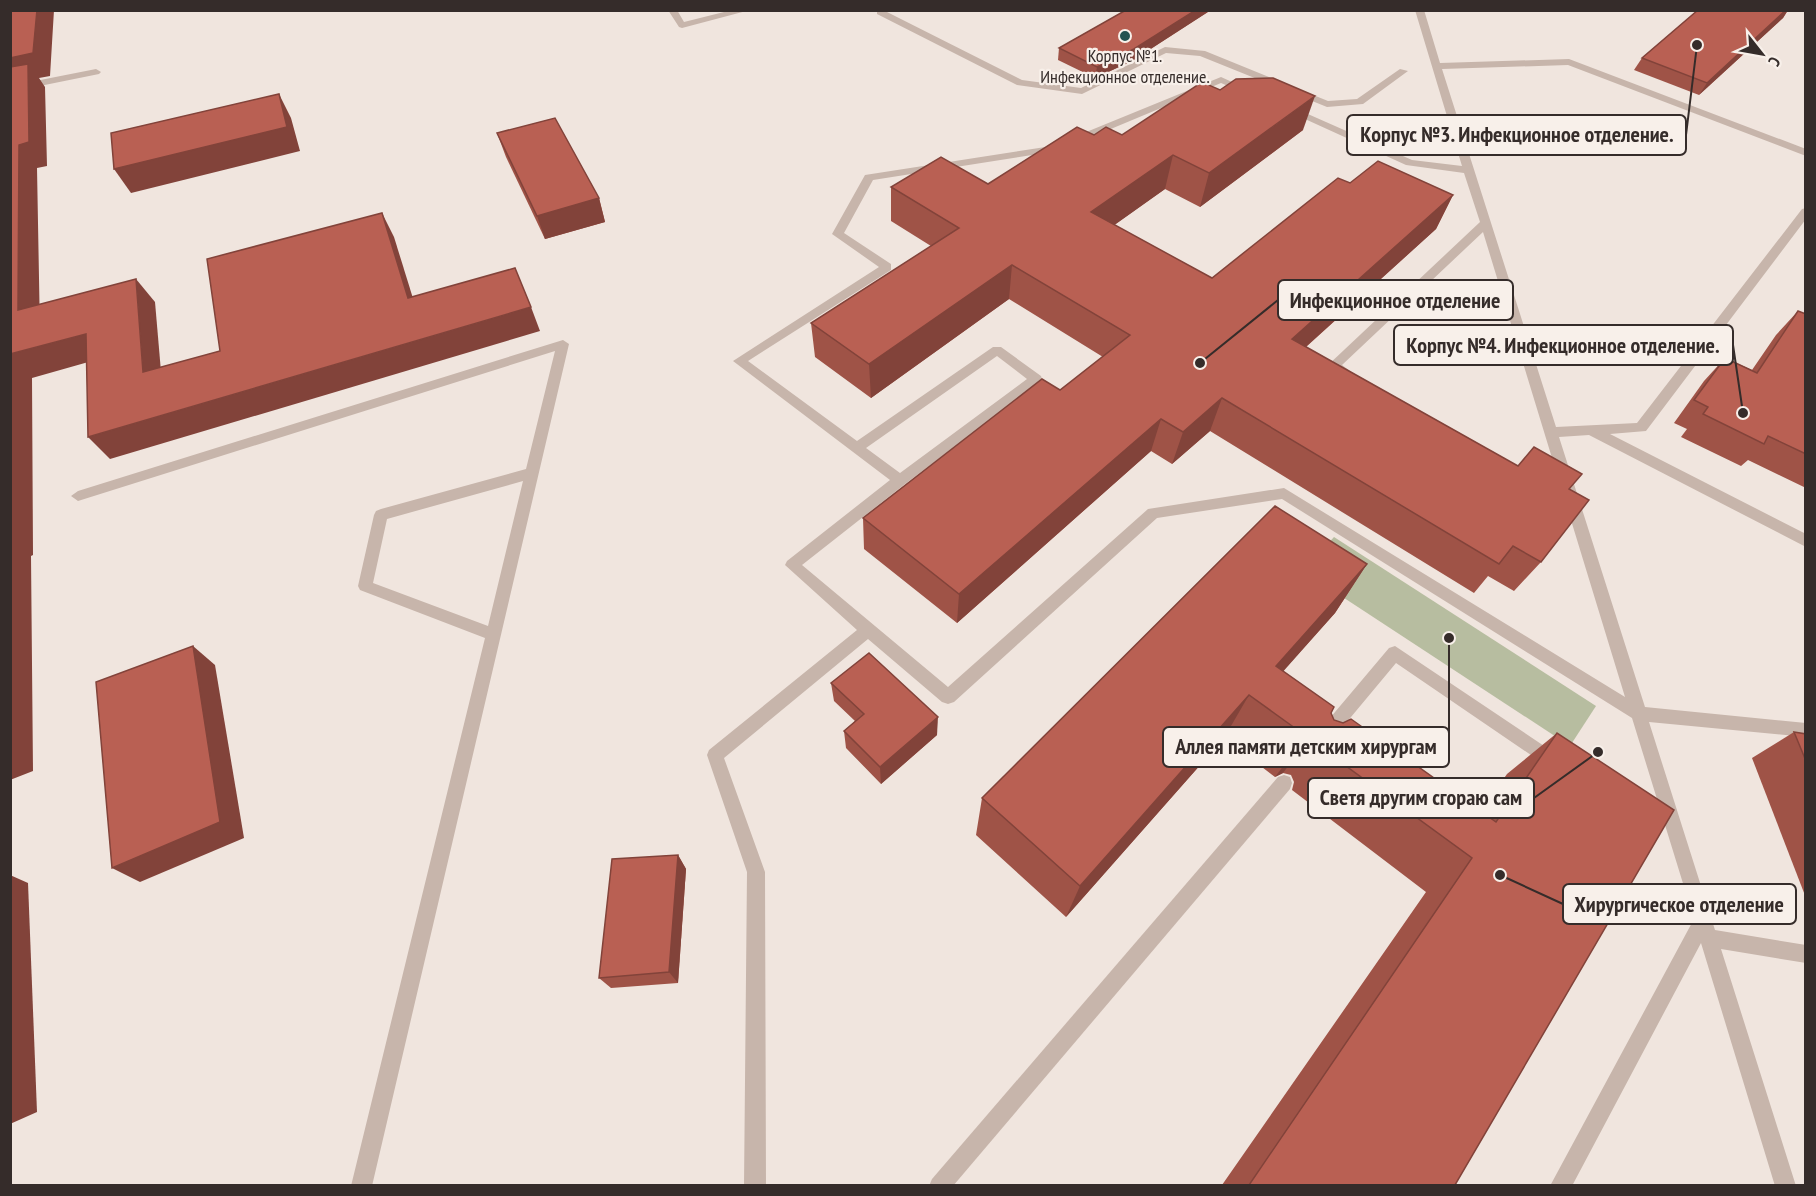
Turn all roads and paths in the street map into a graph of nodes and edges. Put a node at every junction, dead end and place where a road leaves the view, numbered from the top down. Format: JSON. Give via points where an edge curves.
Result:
{"nodes":[{"id":1,"x":672,"y":10,"type":"edge"},
{"id":2,"x":746,"y":10,"type":"edge"},
{"id":3,"x":884,"y":10,"type":"edge"},
{"id":4,"x":1419,"y":10,"type":"edge"},
{"id":5,"x":1436,"y":66,"type":"junction"},
{"id":6,"x":1403,"y":71,"type":"dead end"},
{"id":7,"x":96,"y":72,"type":"dead end"},
{"id":8,"x":10,"y":89,"type":"edge"},
{"id":9,"x":1806,"y":153,"type":"edge"},
{"id":10,"x":1469,"y":170,"type":"junction"},
{"id":11,"x":1806,"y":211,"type":"edge"},
{"id":12,"x":1485,"y":223,"type":"junction"},
{"id":13,"x":1364,"y":383,"type":"edge"},
{"id":14,"x":1591,"y":430,"type":"junction"},
{"id":15,"x":1551,"y":432,"type":"junction"},
{"id":16,"x":856,"y":448,"type":"junction"},
{"id":17,"x":532,"y":473,"type":"junction"},
{"id":18,"x":900,"y":480,"type":"junction"},
{"id":19,"x":1550,"y":486,"type":"edge"},
{"id":20,"x":78,"y":496,"type":"dead end"},
{"id":21,"x":1571,"y":497,"type":"junction"},
{"id":22,"x":1806,"y":541,"type":"edge"},
{"id":23,"x":868,"y":630,"type":"junction"},
{"id":24,"x":493,"y":635,"type":"junction"},
{"id":25,"x":1639,"y":714,"type":"junction"},
{"id":26,"x":1806,"y":730,"type":"edge"},
{"id":27,"x":1316,"y":745,"type":"edge"},
{"id":28,"x":1563,"y":767,"type":"edge"},
{"id":29,"x":1284,"y":783,"type":"dead end"},
{"id":30,"x":1661,"y":834,"type":"edge"},
{"id":31,"x":1680,"y":847,"type":"junction"},
{"id":32,"x":1706,"y":929,"type":"junction"},
{"id":33,"x":1806,"y":954,"type":"edge"},
{"id":34,"x":361,"y":1185,"type":"edge"},
{"id":35,"x":755,"y":1185,"type":"edge"},
{"id":36,"x":939,"y":1185,"type":"edge"},
{"id":37,"x":1560,"y":1185,"type":"edge"},
{"id":38,"x":1786,"y":1185,"type":"edge"}],
"edges":[{"from":1,"to":2,"type":"lane","via":[[682,25]]},
{"from":3,"to":6,"type":"lane","via":[[880,12],[1020,83],[1082,91],[1165,50],[1202,53],[1327,104],[1359,102]]},
{"from":4,"to":5,"type":"lane"},
{"from":5,"to":9,"type":"lane","via":[[1569,62]]},
{"from":5,"to":10,"type":"lane"},
{"from":7,"to":8,"type":"lane"},
{"from":10,"to":12,"type":"lane"},
{"from":10,"to":16,"type":"lane","via":[[1410,163],[1221,80],[1054,149],[869,177],[838,234],[887,267],[739,361]]},
{"from":11,"to":14,"type":"lane","via":[[1641,428]]},
{"from":12,"to":13,"type":"lane","via":[[1333,366]]},
{"from":12,"to":15,"type":"lane"},
{"from":14,"to":15,"type":"lane"},
{"from":14,"to":22,"type":"lane"},
{"from":15,"to":21,"type":"lane"},
{"from":16,"to":18,"type":"lane"},
{"from":16,"to":18,"type":"lane","via":[[997,350],[1036,379]]},
{"from":17,"to":20,"type":"lane","via":[[563,344]]},
{"from":17,"to":24,"type":"lane"},
{"from":17,"to":24,"type":"lane","via":[[381,515],[365,586]]},
{"from":18,"to":23,"type":"lane","via":[[792,565]]},
{"from":19,"to":21,"type":"lane"},
{"from":21,"to":25,"type":"lane"},
{"from":23,"to":25,"type":"lane","via":[[948,697],[1153,513],[1284,494]]},
{"from":23,"to":35,"type":"lane","via":[[715,755],[756,872]]},
{"from":24,"to":34,"type":"lane"},
{"from":25,"to":26,"type":"lane"},
{"from":25,"to":31,"type":"lane"},
{"from":27,"to":28,"type":"lane","via":[[1395,653]]},
{"from":29,"to":36,"type":"lane"},
{"from":30,"to":31,"type":"lane"},
{"from":31,"to":32,"type":"lane"},
{"from":32,"to":33,"type":"lane"},
{"from":32,"to":37,"type":"lane"},
{"from":32,"to":38,"type":"lane"}]}
